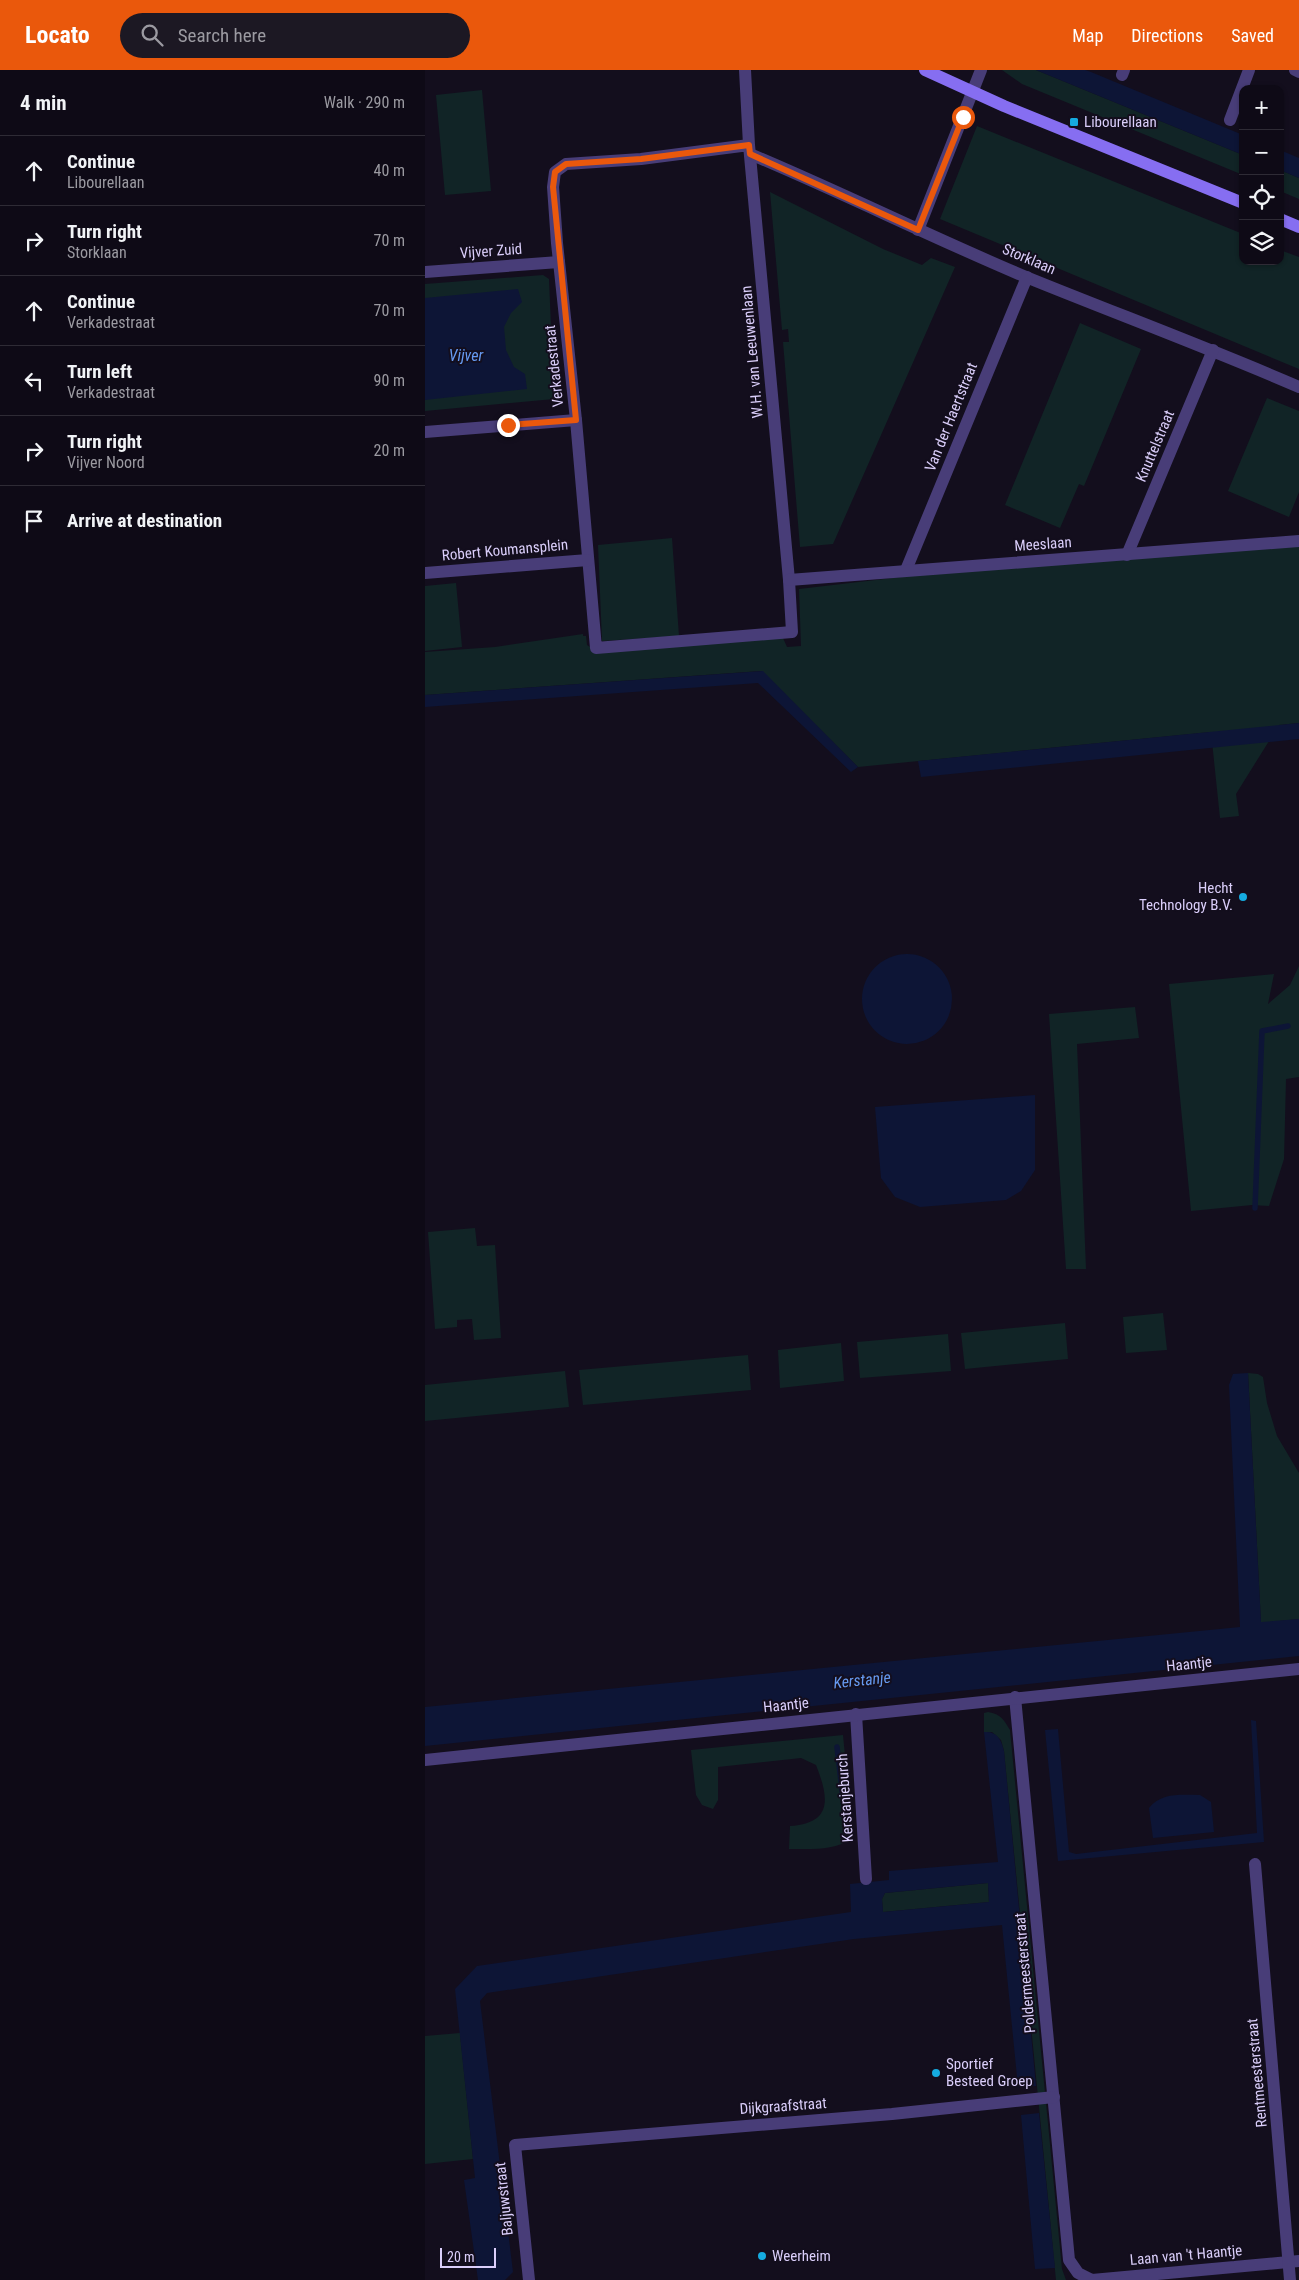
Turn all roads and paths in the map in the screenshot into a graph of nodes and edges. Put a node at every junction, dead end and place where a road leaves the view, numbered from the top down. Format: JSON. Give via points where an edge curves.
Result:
{"nodes":[{"id":1,"x":745,"y":70,"type":"edge"},
{"id":2,"x":925,"y":70,"type":"edge"},
{"id":3,"x":981,"y":70,"type":"edge"},
{"id":4,"x":1249,"y":70,"type":"edge"},
{"id":5,"x":1295,"y":70,"type":"edge"},
{"id":6,"x":1299,"y":72,"type":"edge"},
{"id":7,"x":973,"y":92,"type":"junction"},
{"id":8,"x":1230,"y":120,"type":"dead end"},
{"id":9,"x":750,"y":149,"type":"junction"},
{"id":10,"x":1239,"y":202,"type":"edge"},
{"id":11,"x":1282,"y":220,"type":"edge"},
{"id":12,"x":1299,"y":227,"type":"edge"},
{"id":13,"x":918,"y":230,"type":"junction"},
{"id":14,"x":559,"y":262,"type":"junction"},
{"id":15,"x":425,"y":272,"type":"edge"},
{"id":16,"x":1027,"y":277,"type":"junction"},
{"id":17,"x":1213,"y":350,"type":"junction"},
{"id":18,"x":1299,"y":387,"type":"edge"},
{"id":19,"x":576,"y":420,"type":"junction"},
{"id":20,"x":425,"y":432,"type":"edge"},
{"id":21,"x":1299,"y":541,"type":"edge"},
{"id":22,"x":1127,"y":554,"type":"junction"},
{"id":23,"x":588,"y":560,"type":"junction"},
{"id":24,"x":905,"y":570,"type":"junction"},
{"id":25,"x":425,"y":573,"type":"edge"},
{"id":26,"x":789,"y":580,"type":"junction"},
{"id":27,"x":792,"y":632,"type":"joint"},
{"id":28,"x":1299,"y":1669,"type":"edge"},
{"id":29,"x":1015,"y":1697,"type":"junction"},
{"id":30,"x":856,"y":1714,"type":"junction"},
{"id":31,"x":425,"y":1760,"type":"edge"},
{"id":32,"x":1255,"y":1864,"type":"dead end"},
{"id":33,"x":866,"y":1879,"type":"dead end"},
{"id":34,"x":1054,"y":2097,"type":"junction"},
{"id":35,"x":515,"y":2145,"type":"joint"},
{"id":36,"x":1294,"y":2262,"type":"edge"},
{"id":37,"x":1078,"y":2273,"type":"joint"},
{"id":38,"x":529,"y":2280,"type":"edge"},
{"id":39,"x":1290,"y":2280,"type":"edge"}],
"edges":[{"from":1,"to":9,"type":"street","name":"W.H. van Leeuwenlaan"},
{"from":2,"to":7,"type":"main road"},
{"from":3,"to":7,"type":"street"},
{"from":4,"to":8,"type":"street"},
{"from":5,"to":6,"type":"street"},
{"from":7,"to":10,"type":"main road"},
{"from":7,"to":13,"type":"street"},
{"from":9,"to":13,"type":"street","name":"Storklaan"},
{"from":9,"to":14,"type":"street","name":"Verkadestraat","via":[[566,164],[555,172],[553,187]]},
{"from":9,"to":26,"type":"street","name":"W.H. van Leeuwenlaan"},
{"from":11,"to":12,"type":"main road"},
{"from":13,"to":16,"type":"street","name":"Storklaan"},
{"from":14,"to":15,"type":"street","name":"Vijver Zuid"},
{"from":14,"to":19,"type":"street","name":"Verkadestraat"},
{"from":16,"to":17,"type":"street","name":"Storklaan"},
{"from":16,"to":24,"type":"street","name":"Van der Haertstraat"},
{"from":17,"to":18,"type":"street","name":"Storklaan"},
{"from":17,"to":22,"type":"street","name":"Knuttelstraat"},
{"from":19,"to":20,"type":"street"},
{"from":19,"to":23,"type":"street","name":"Verkadestraat"},
{"from":21,"to":22,"type":"street","name":"Meeslaan"},
{"from":22,"to":24,"type":"street","name":"Meeslaan"},
{"from":23,"to":25,"type":"street","name":"Robert Koumansplein"},
{"from":23,"to":27,"type":"street","name":"Verkadestraat","via":[[596,648]]},
{"from":24,"to":26,"type":"street","name":"Meeslaan"},
{"from":26,"to":27,"type":"street","name":"W.H. van Leeuwenlaan"},
{"from":28,"to":29,"type":"street","name":"Haantje"},
{"from":29,"to":30,"type":"street","name":"Haantje"},
{"from":29,"to":34,"type":"street","name":"Poldermeesterstraat"},
{"from":30,"to":31,"type":"street","name":"Haantje"},
{"from":30,"to":33,"type":"street","name":"Kerstanjeburch"},
{"from":32,"to":36,"type":"street","name":"Rentmeesterstraat"},
{"from":34,"to":35,"type":"street","name":"Dijkgraafstraat","via":[[892,2114]]},
{"from":34,"to":37,"type":"street","name":"Poldermeesterstraat","via":[[1069,2260]]},
{"from":35,"to":38,"type":"street","name":"Baljuwstraat"},
{"from":36,"to":37,"type":"street","name":"Laan van 't Haantje","via":[[1092,2280]]},
{"from":36,"to":39,"type":"street","name":"Rentmeesterstraat"}]}
